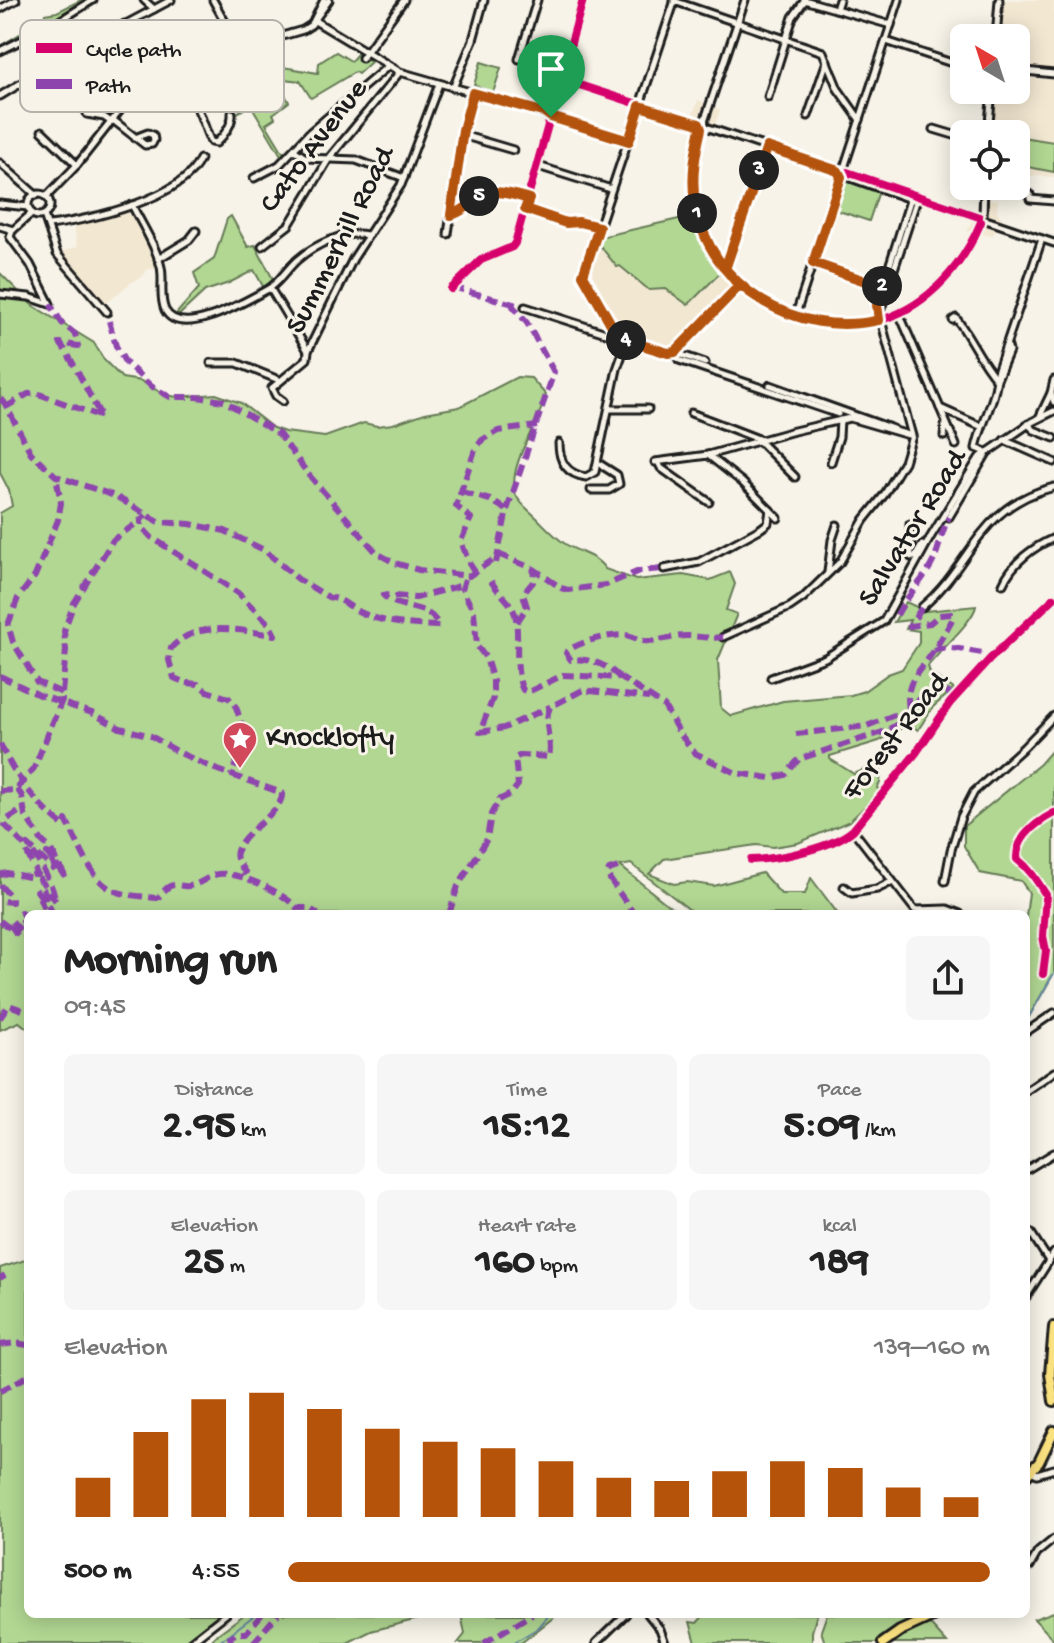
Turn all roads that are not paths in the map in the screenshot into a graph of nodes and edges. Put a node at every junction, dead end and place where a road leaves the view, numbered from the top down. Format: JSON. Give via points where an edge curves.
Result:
{"nodes":[{"id":1,"x":16,"y":0,"type":"edge"},
{"id":2,"x":93,"y":0,"type":"edge"},
{"id":3,"x":144,"y":0,"type":"edge"},
{"id":4,"x":171,"y":0,"type":"edge"},
{"id":5,"x":213,"y":0,"type":"edge"},
{"id":6,"x":327,"y":0,"type":"edge"},
{"id":7,"x":404,"y":0,"type":"edge"},
{"id":8,"x":484,"y":0,"type":"edge"},
{"id":9,"x":537,"y":0,"type":"edge"},
{"id":10,"x":583,"y":0,"type":"edge"},
{"id":11,"x":674,"y":0,"type":"edge"},
{"id":12,"x":804,"y":0,"type":"edge"},
{"id":13,"x":839,"y":0,"type":"edge"},
{"id":14,"x":899,"y":0,"type":"edge"},
{"id":15,"x":999,"y":0,"type":"edge"},
{"id":16,"x":743,"y":2,"type":"edge"},
{"id":17,"x":0,"y":9,"type":"edge"},
{"id":18,"x":154,"y":9,"type":"junction"},
{"id":19,"x":836,"y":9,"type":"junction"},
{"id":20,"x":61,"y":20,"type":"edge"},
{"id":21,"x":132,"y":20,"type":"edge"},
{"id":22,"x":224,"y":20,"type":"edge"},
{"id":23,"x":314,"y":21,"type":"junction"},
{"id":24,"x":737,"y":21,"type":"junction"},
{"id":25,"x":997,"y":24,"type":"edge"},
{"id":26,"x":891,"y":25,"type":"junction"},
{"id":27,"x":323,"y":26,"type":"junction"},
{"id":28,"x":307,"y":29,"type":"junction"},
{"id":29,"x":284,"y":36,"type":"edge"},
{"id":30,"x":786,"y":39,"type":"junction"},
{"id":31,"x":20,"y":41,"type":"edge"},
{"id":32,"x":886,"y":41,"type":"junction"},
{"id":33,"x":0,"y":49,"type":"edge"},
{"id":34,"x":364,"y":55,"type":"junction"},
{"id":35,"x":519,"y":59,"type":"dead end"},
{"id":36,"x":828,"y":59,"type":"junction"},
{"id":37,"x":950,"y":62,"type":"edge"},
{"id":38,"x":387,"y":67,"type":"junction"},
{"id":39,"x":1030,"y":71,"type":"edge"},
{"id":40,"x":400,"y":72,"type":"junction"},
{"id":41,"x":1054,"y":74,"type":"edge"},
{"id":42,"x":561,"y":79,"type":"junction"},
{"id":43,"x":20,"y":84,"type":"edge"},
{"id":44,"x":439,"y":84,"type":"junction"},
{"id":45,"x":453,"y":88,"type":"junction"},
{"id":46,"x":473,"y":93,"type":"junction"},
{"id":47,"x":0,"y":96,"type":"edge"},
{"id":48,"x":768,"y":97,"type":"dead end"},
{"id":49,"x":640,"y":106,"type":"junction"},
{"id":50,"x":119,"y":112,"type":"edge"},
{"id":51,"x":199,"y":112,"type":"edge"},
{"id":52,"x":87,"y":114,"type":"dead end"},
{"id":53,"x":234,"y":116,"type":"dead end"},
{"id":54,"x":551,"y":116,"type":"junction"},
{"id":55,"x":808,"y":116,"type":"dead end"},
{"id":56,"x":860,"y":120,"type":"junction"},
{"id":57,"x":112,"y":121,"type":"junction"},
{"id":58,"x":702,"y":126,"type":"junction"},
{"id":59,"x":934,"y":129,"type":"dead end"},
{"id":60,"x":42,"y":131,"type":"dead end"},
{"id":61,"x":950,"y":134,"type":"edge"},
{"id":62,"x":462,"y":135,"type":"junction"},
{"id":63,"x":135,"y":138,"type":"dead end"},
{"id":64,"x":629,"y":141,"type":"junction"},
{"id":65,"x":767,"y":147,"type":"junction"},
{"id":66,"x":294,"y":150,"type":"junction"},
{"id":67,"x":513,"y":150,"type":"dead end"},
{"id":68,"x":330,"y":157,"type":"junction"},
{"id":69,"x":200,"y":159,"type":"dead end"},
{"id":70,"x":0,"y":163,"type":"edge"},
{"id":71,"x":77,"y":165,"type":"junction"},
{"id":72,"x":538,"y":166,"type":"junction"},
{"id":73,"x":843,"y":173,"type":"junction"},
{"id":74,"x":254,"y":178,"type":"dead end"},
{"id":75,"x":404,"y":178,"type":"junction"},
{"id":76,"x":611,"y":189,"type":"junction"},
{"id":77,"x":36,"y":195,"type":"junction"},
{"id":78,"x":46,"y":197,"type":"junction"},
{"id":79,"x":916,"y":198,"type":"junction"},
{"id":80,"x":529,"y":199,"type":"junction"},
{"id":81,"x":1030,"y":199,"type":"edge"},
{"id":82,"x":983,"y":200,"type":"edge"},
{"id":83,"x":1054,"y":201,"type":"edge"},
{"id":84,"x":0,"y":204,"type":"edge"},
{"id":85,"x":132,"y":205,"type":"junction"},
{"id":86,"x":525,"y":209,"type":"junction"},
{"id":87,"x":30,"y":210,"type":"junction"},
{"id":88,"x":44,"y":215,"type":"junction"},
{"id":89,"x":451,"y":215,"type":"junction"},
{"id":90,"x":982,"y":219,"type":"junction"},
{"id":91,"x":49,"y":225,"type":"junction"},
{"id":92,"x":0,"y":226,"type":"edge"},
{"id":93,"x":599,"y":227,"type":"junction"},
{"id":94,"x":14,"y":230,"type":"junction"},
{"id":95,"x":196,"y":231,"type":"dead end"},
{"id":96,"x":448,"y":234,"type":"dead end"},
{"id":97,"x":367,"y":235,"type":"junction"},
{"id":98,"x":1042,"y":239,"type":"junction"},
{"id":99,"x":1054,"y":243,"type":"edge"},
{"id":100,"x":262,"y":246,"type":"dead end"},
{"id":101,"x":158,"y":259,"type":"junction"},
{"id":102,"x":813,"y":263,"type":"junction"},
{"id":103,"x":725,"y":269,"type":"junction"},
{"id":104,"x":739,"y":286,"type":"junction"},
{"id":105,"x":270,"y":288,"type":"junction"},
{"id":106,"x":885,"y":288,"type":"junction"},
{"id":107,"x":451,"y":289,"type":"dead end"},
{"id":108,"x":0,"y":294,"type":"edge"},
{"id":109,"x":525,"y":307,"type":"dead end"},
{"id":110,"x":107,"y":312,"type":"dead end"},
{"id":111,"x":899,"y":313,"type":"junction"},
{"id":112,"x":795,"y":317,"type":"junction"},
{"id":113,"x":880,"y":320,"type":"junction"},
{"id":114,"x":953,"y":320,"type":"dead end"},
{"id":115,"x":619,"y":338,"type":"junction"},
{"id":116,"x":627,"y":341,"type":"junction"},
{"id":117,"x":308,"y":351,"type":"junction"},
{"id":118,"x":675,"y":354,"type":"junction"},
{"id":119,"x":211,"y":363,"type":"dead end"},
{"id":120,"x":705,"y":363,"type":"dead end"},
{"id":121,"x":998,"y":378,"type":"junction"},
{"id":122,"x":280,"y":380,"type":"junction"},
{"id":123,"x":1054,"y":380,"type":"edge"},
{"id":124,"x":770,"y":385,"type":"dead end"},
{"id":125,"x":1051,"y":393,"type":"junction"},
{"id":126,"x":283,"y":401,"type":"dead end"},
{"id":127,"x":1054,"y":402,"type":"edge"},
{"id":128,"x":939,"y":407,"type":"junction"},
{"id":129,"x":610,"y":409,"type":"junction"},
{"id":130,"x":648,"y":409,"type":"dead end"},
{"id":131,"x":1054,"y":411,"type":"edge"},
{"id":132,"x":691,"y":416,"type":"dead end"},
{"id":133,"x":839,"y":417,"type":"junction"},
{"id":134,"x":1039,"y":419,"type":"junction"},
{"id":135,"x":944,"y":420,"type":"junction"},
{"id":136,"x":1028,"y":424,"type":"junction"},
{"id":137,"x":980,"y":426,"type":"junction"},
{"id":138,"x":896,"y":432,"type":"junction"},
{"id":139,"x":912,"y":436,"type":"junction"},
{"id":140,"x":944,"y":436,"type":"dead end"},
{"id":141,"x":1054,"y":438,"type":"edge"},
{"id":142,"x":1004,"y":440,"type":"junction"},
{"id":143,"x":760,"y":441,"type":"junction"},
{"id":144,"x":559,"y":443,"type":"dead end"},
{"id":145,"x":956,"y":445,"type":"dead end"},
{"id":146,"x":987,"y":452,"type":"junction"},
{"id":147,"x":708,"y":455,"type":"junction"},
{"id":148,"x":831,"y":462,"type":"dead end"},
{"id":149,"x":1054,"y":462,"type":"edge"},
{"id":150,"x":598,"y":463,"type":"junction"},
{"id":151,"x":795,"y":477,"type":"dead end"},
{"id":152,"x":1054,"y":486,"type":"edge"},
{"id":153,"x":591,"y":490,"type":"dead end"},
{"id":154,"x":709,"y":502,"type":"dead end"},
{"id":155,"x":770,"y":510,"type":"junction"},
{"id":156,"x":949,"y":517,"type":"dead end"},
{"id":157,"x":778,"y":518,"type":"dead end"},
{"id":158,"x":910,"y":524,"type":"dead end"},
{"id":159,"x":837,"y":525,"type":"dead end"},
{"id":160,"x":1054,"y":536,"type":"edge"},
{"id":161,"x":930,"y":538,"type":"junction"},
{"id":162,"x":664,"y":569,"type":"dead end"},
{"id":163,"x":828,"y":573,"type":"junction"},
{"id":164,"x":1003,"y":584,"type":"dead end"},
{"id":165,"x":1054,"y":598,"type":"edge"},
{"id":166,"x":922,"y":607,"type":"dead end"},
{"id":167,"x":723,"y":637,"type":"dead end"},
{"id":168,"x":771,"y":678,"type":"dead end"},
{"id":169,"x":1054,"y":716,"type":"edge"},
{"id":170,"x":853,"y":830,"type":"junction"},
{"id":171,"x":751,"y":860,"type":"dead end"},
{"id":172,"x":945,"y":881,"type":"dead end"},
{"id":173,"x":891,"y":882,"type":"junction"},
{"id":174,"x":844,"y":887,"type":"dead end"},
{"id":175,"x":912,"y":910,"type":"edge"},
{"id":176,"x":1054,"y":1013,"type":"edge"},
{"id":177,"x":1030,"y":1029,"type":"edge"},
{"id":178,"x":1054,"y":1072,"type":"edge"},
{"id":179,"x":1030,"y":1088,"type":"edge"},
{"id":180,"x":1054,"y":1153,"type":"edge"},
{"id":181,"x":1030,"y":1168,"type":"edge"},
{"id":182,"x":1031,"y":1233,"type":"dead end"},
{"id":183,"x":1054,"y":1253,"type":"edge"},
{"id":184,"x":1049,"y":1261,"type":"junction"},
{"id":185,"x":1030,"y":1291,"type":"edge"},
{"id":186,"x":1054,"y":1327,"type":"edge"},
{"id":187,"x":1054,"y":1401,"type":"edge"},
{"id":188,"x":1054,"y":1431,"type":"edge"},
{"id":189,"x":1054,"y":1469,"type":"edge"},
{"id":190,"x":1030,"y":1472,"type":"edge"},
{"id":191,"x":1030,"y":1474,"type":"edge"},
{"id":192,"x":1054,"y":1539,"type":"edge"},
{"id":193,"x":1030,"y":1566,"type":"dead end"},
{"id":194,"x":221,"y":1618,"type":"edge"},
{"id":195,"x":622,"y":1618,"type":"edge"},
{"id":196,"x":651,"y":1618,"type":"edge"},
{"id":197,"x":928,"y":1618,"type":"edge"},
{"id":198,"x":189,"y":1643,"type":"edge"},
{"id":199,"x":596,"y":1643,"type":"edge"},
{"id":200,"x":665,"y":1643,"type":"edge"},
{"id":201,"x":883,"y":1643,"type":"edge"}],
"edges":[{"from":1,"to":17,"type":"street"},
{"from":2,"to":20,"type":"street"},
{"from":3,"to":18,"type":"street"},
{"from":4,"to":18,"type":"street"},
{"from":5,"to":22,"type":"street"},
{"from":6,"to":23,"type":"street"},
{"from":7,"to":34,"type":"street"},
{"from":8,"to":45,"type":"street"},
{"from":9,"to":35,"type":"street"},
{"from":10,"to":42,"type":"street"},
{"from":11,"to":24,"type":"street"},
{"from":11,"to":49,"type":"street"},
{"from":12,"to":19,"type":"street"},
{"from":12,"to":30,"type":"street"},
{"from":13,"to":19,"type":"street"},
{"from":14,"to":26,"type":"street"},
{"from":15,"to":25,"type":"street"},
{"from":16,"to":24,"type":"street"},
{"from":18,"to":21,"type":"street"},
{"from":19,"to":26,"type":"street"},
{"from":23,"to":27,"type":"street"},
{"from":23,"to":28,"type":"street"},
{"from":24,"to":30,"type":"street"},
{"from":24,"to":58,"type":"street"},
{"from":26,"to":32,"type":"street"},
{"from":27,"to":28,"type":"street"},
{"from":27,"to":34,"type":"street"},
{"from":28,"to":29,"type":"street"},
{"from":30,"to":36,"type":"street","via":[[823,52]]},
{"from":30,"to":48,"type":"street"},
{"from":31,"to":33,"type":"street"},
{"from":32,"to":37,"type":"street"},
{"from":32,"to":56,"type":"street"},
{"from":34,"to":38,"type":"street"},
{"from":36,"to":55,"type":"street"},
{"from":36,"to":56,"type":"street","via":[[838,89]]},
{"from":38,"to":40,"type":"street"},
{"from":38,"to":66,"type":"street"},
{"from":39,"to":41,"type":"street"},
{"from":40,"to":44,"type":"street"},
{"from":40,"to":68,"type":"street","name":"Cato Avenue"},
{"from":42,"to":49,"type":"street"},
{"from":42,"to":54,"type":"street"},
{"from":43,"to":47,"type":"street"},
{"from":44,"to":45,"type":"street"},
{"from":44,"to":75,"type":"street","name":"Summerhill Road"},
{"from":45,"to":46,"type":"street"},
{"from":46,"to":54,"type":"street"},
{"from":46,"to":62,"type":"street"},
{"from":49,"to":58,"type":"street"},
{"from":49,"to":64,"type":"street"},
{"from":50,"to":57,"type":"street"},
{"from":51,"to":53,"type":"street","via":[[211,142],[219,141]]},
{"from":52,"to":57,"type":"street"},
{"from":54,"to":64,"type":"street"},
{"from":54,"to":72,"type":"street"},
{"from":56,"to":73,"type":"street"},
{"from":57,"to":63,"type":"street"},
{"from":57,"to":71,"type":"street"},
{"from":58,"to":65,"type":"street"},
{"from":58,"to":103,"type":"street","via":[[694,164],[696,205],[707,239]]},
{"from":59,"to":61,"type":"street"},
{"from":60,"to":71,"type":"street"},
{"from":62,"to":67,"type":"street"},
{"from":62,"to":89,"type":"street"},
{"from":64,"to":76,"type":"street"},
{"from":65,"to":73,"type":"street"},
{"from":65,"to":103,"type":"street"},
{"from":66,"to":68,"type":"street","via":[[306,158]]},
{"from":66,"to":74,"type":"street"},
{"from":68,"to":75,"type":"street","via":[[364,162]]},
{"from":68,"to":100,"type":"street","name":"Cato Avenue","via":[[289,225]]},
{"from":69,"to":85,"type":"street","via":[[176,183]]},
{"from":70,"to":77,"type":"street"},
{"from":71,"to":78,"type":"street"},
{"from":72,"to":76,"type":"street"},
{"from":72,"to":80,"type":"street"},
{"from":73,"to":79,"type":"street"},
{"from":73,"to":102,"type":"street"},
{"from":75,"to":97,"type":"street","name":"Summerhill Road"},
{"from":76,"to":93,"type":"street"},
{"from":77,"to":78,"type":"street"},
{"from":77,"to":87,"type":"street","via":[[29,201]]},
{"from":78,"to":88,"type":"street","via":[[50,206]]},
{"from":79,"to":90,"type":"street"},
{"from":79,"to":106,"type":"street"},
{"from":80,"to":86,"type":"street"},
{"from":80,"to":89,"type":"street","via":[[500,191],[485,193]]},
{"from":81,"to":83,"type":"street"},
{"from":82,"to":90,"type":"street"},
{"from":84,"to":87,"type":"street"},
{"from":85,"to":91,"type":"street"},
{"from":85,"to":101,"type":"street"},
{"from":86,"to":93,"type":"street"},
{"from":86,"to":107,"type":"street","via":[[513,246],[481,260]]},
{"from":87,"to":88,"type":"street"},
{"from":87,"to":94,"type":"street"},
{"from":88,"to":91,"type":"street"},
{"from":89,"to":96,"type":"street"},
{"from":90,"to":98,"type":"street"},
{"from":90,"to":111,"type":"street","via":[[969,249],[949,275]]},
{"from":91,"to":110,"type":"street","via":[[59,257]]},
{"from":92,"to":94,"type":"street"},
{"from":93,"to":115,"type":"street","via":[[583,275]]},
{"from":94,"to":108,"type":"street","via":[[10,237],[50,304]]},
{"from":95,"to":101,"type":"street"},
{"from":97,"to":105,"type":"street","via":[[320,244]]},
{"from":97,"to":117,"type":"street","name":"Summerhill Road"},
{"from":98,"to":99,"type":"street"},
{"from":98,"to":121,"type":"street"},
{"from":101,"to":105,"type":"street","via":[[164,306],[177,321],[196,321]]},
{"from":102,"to":106,"type":"street"},
{"from":102,"to":112,"type":"street"},
{"from":103,"to":104,"type":"street"},
{"from":104,"to":112,"type":"street"},
{"from":104,"to":118,"type":"street"},
{"from":105,"to":117,"type":"street"},
{"from":106,"to":113,"type":"street"},
{"from":109,"to":115,"type":"street"},
{"from":111,"to":113,"type":"street"},
{"from":111,"to":128,"type":"street"},
{"from":112,"to":113,"type":"street","via":[[839,324]]},
{"from":113,"to":139,"type":"street"},
{"from":114,"to":121,"type":"street"},
{"from":115,"to":116,"type":"street"},
{"from":116,"to":118,"type":"street"},
{"from":116,"to":129,"type":"street"},
{"from":117,"to":122,"type":"street","name":"Summerhill Road","via":[[304,362]]},
{"from":118,"to":120,"type":"street"},
{"from":118,"to":133,"type":"street","via":[[679,360]]},
{"from":119,"to":122,"type":"street","via":[[237,363]]},
{"from":121,"to":137,"type":"street"},
{"from":122,"to":126,"type":"street","via":[[272,388]]},
{"from":123,"to":125,"type":"street"},
{"from":124,"to":138,"type":"street"},
{"from":125,"to":127,"type":"street"},
{"from":125,"to":134,"type":"street"},
{"from":128,"to":135,"type":"street"},
{"from":128,"to":137,"type":"street"},
{"from":129,"to":130,"type":"street"},
{"from":129,"to":150,"type":"street"},
{"from":131,"to":134,"type":"street"},
{"from":132,"to":143,"type":"street"},
{"from":133,"to":138,"type":"street"},
{"from":133,"to":143,"type":"street"},
{"from":133,"to":148,"type":"street"},
{"from":134,"to":136,"type":"street"},
{"from":135,"to":140,"type":"street"},
{"from":135,"to":145,"type":"street"},
{"from":136,"to":141,"type":"street"},
{"from":136,"to":142,"type":"street"},
{"from":137,"to":146,"type":"street","via":[[976,448]]},
{"from":138,"to":139,"type":"street"},
{"from":139,"to":163,"type":"street","via":[[893,481]]},
{"from":142,"to":146,"type":"street"},
{"from":142,"to":149,"type":"street"},
{"from":143,"to":147,"type":"street"},
{"from":143,"to":151,"type":"street"},
{"from":144,"to":150,"type":"street","via":[[562,463],[574,474],[589,476]]},
{"from":146,"to":156,"type":"street","name":"Salvator Road"},
{"from":146,"to":161,"type":"street","name":"Salvator Road"},
{"from":147,"to":154,"type":"street","via":[[656,462]]},
{"from":147,"to":155,"type":"street"},
{"from":150,"to":153,"type":"street","via":[[617,475],[619,484]]},
{"from":152,"to":166,"type":"street","via":[[1023,495],[982,527],[944,587]]},
{"from":155,"to":157,"type":"street"},
{"from":155,"to":162,"type":"street","via":[[764,527],[699,562]]},
{"from":158,"to":161,"type":"street","via":[[912,557]]},
{"from":159,"to":163,"type":"street"},
{"from":160,"to":164,"type":"street","via":[[1008,572]]},
{"from":161,"to":168,"type":"street","name":"Salvator Road","via":[[884,621],[825,658]]},
{"from":163,"to":167,"type":"street","via":[[790,607]]},
{"from":165,"to":170,"type":"street","name":"Forest Road","via":[[950,703]]},
{"from":169,"to":172,"type":"street","via":[[974,792],[961,817]]},
{"from":170,"to":171,"type":"street","name":"Forest Road","via":[[784,856]]},
{"from":170,"to":173,"type":"street"},
{"from":173,"to":174,"type":"street","via":[[852,893]]},
{"from":173,"to":175,"type":"street"},
{"from":176,"to":177,"type":"street"},
{"from":178,"to":179,"type":"street"},
{"from":180,"to":181,"type":"street"},
{"from":182,"to":184,"type":"street"},
{"from":183,"to":184,"type":"street"},
{"from":184,"to":185,"type":"street"},
{"from":186,"to":187,"type":"main road"},
{"from":188,"to":190,"type":"main road"},
{"from":189,"to":191,"type":"street"},
{"from":192,"to":193,"type":"street"},
{"from":194,"to":198,"type":"street"},
{"from":195,"to":199,"type":"street"},
{"from":196,"to":200,"type":"street"},
{"from":197,"to":201,"type":"main road"}]}
